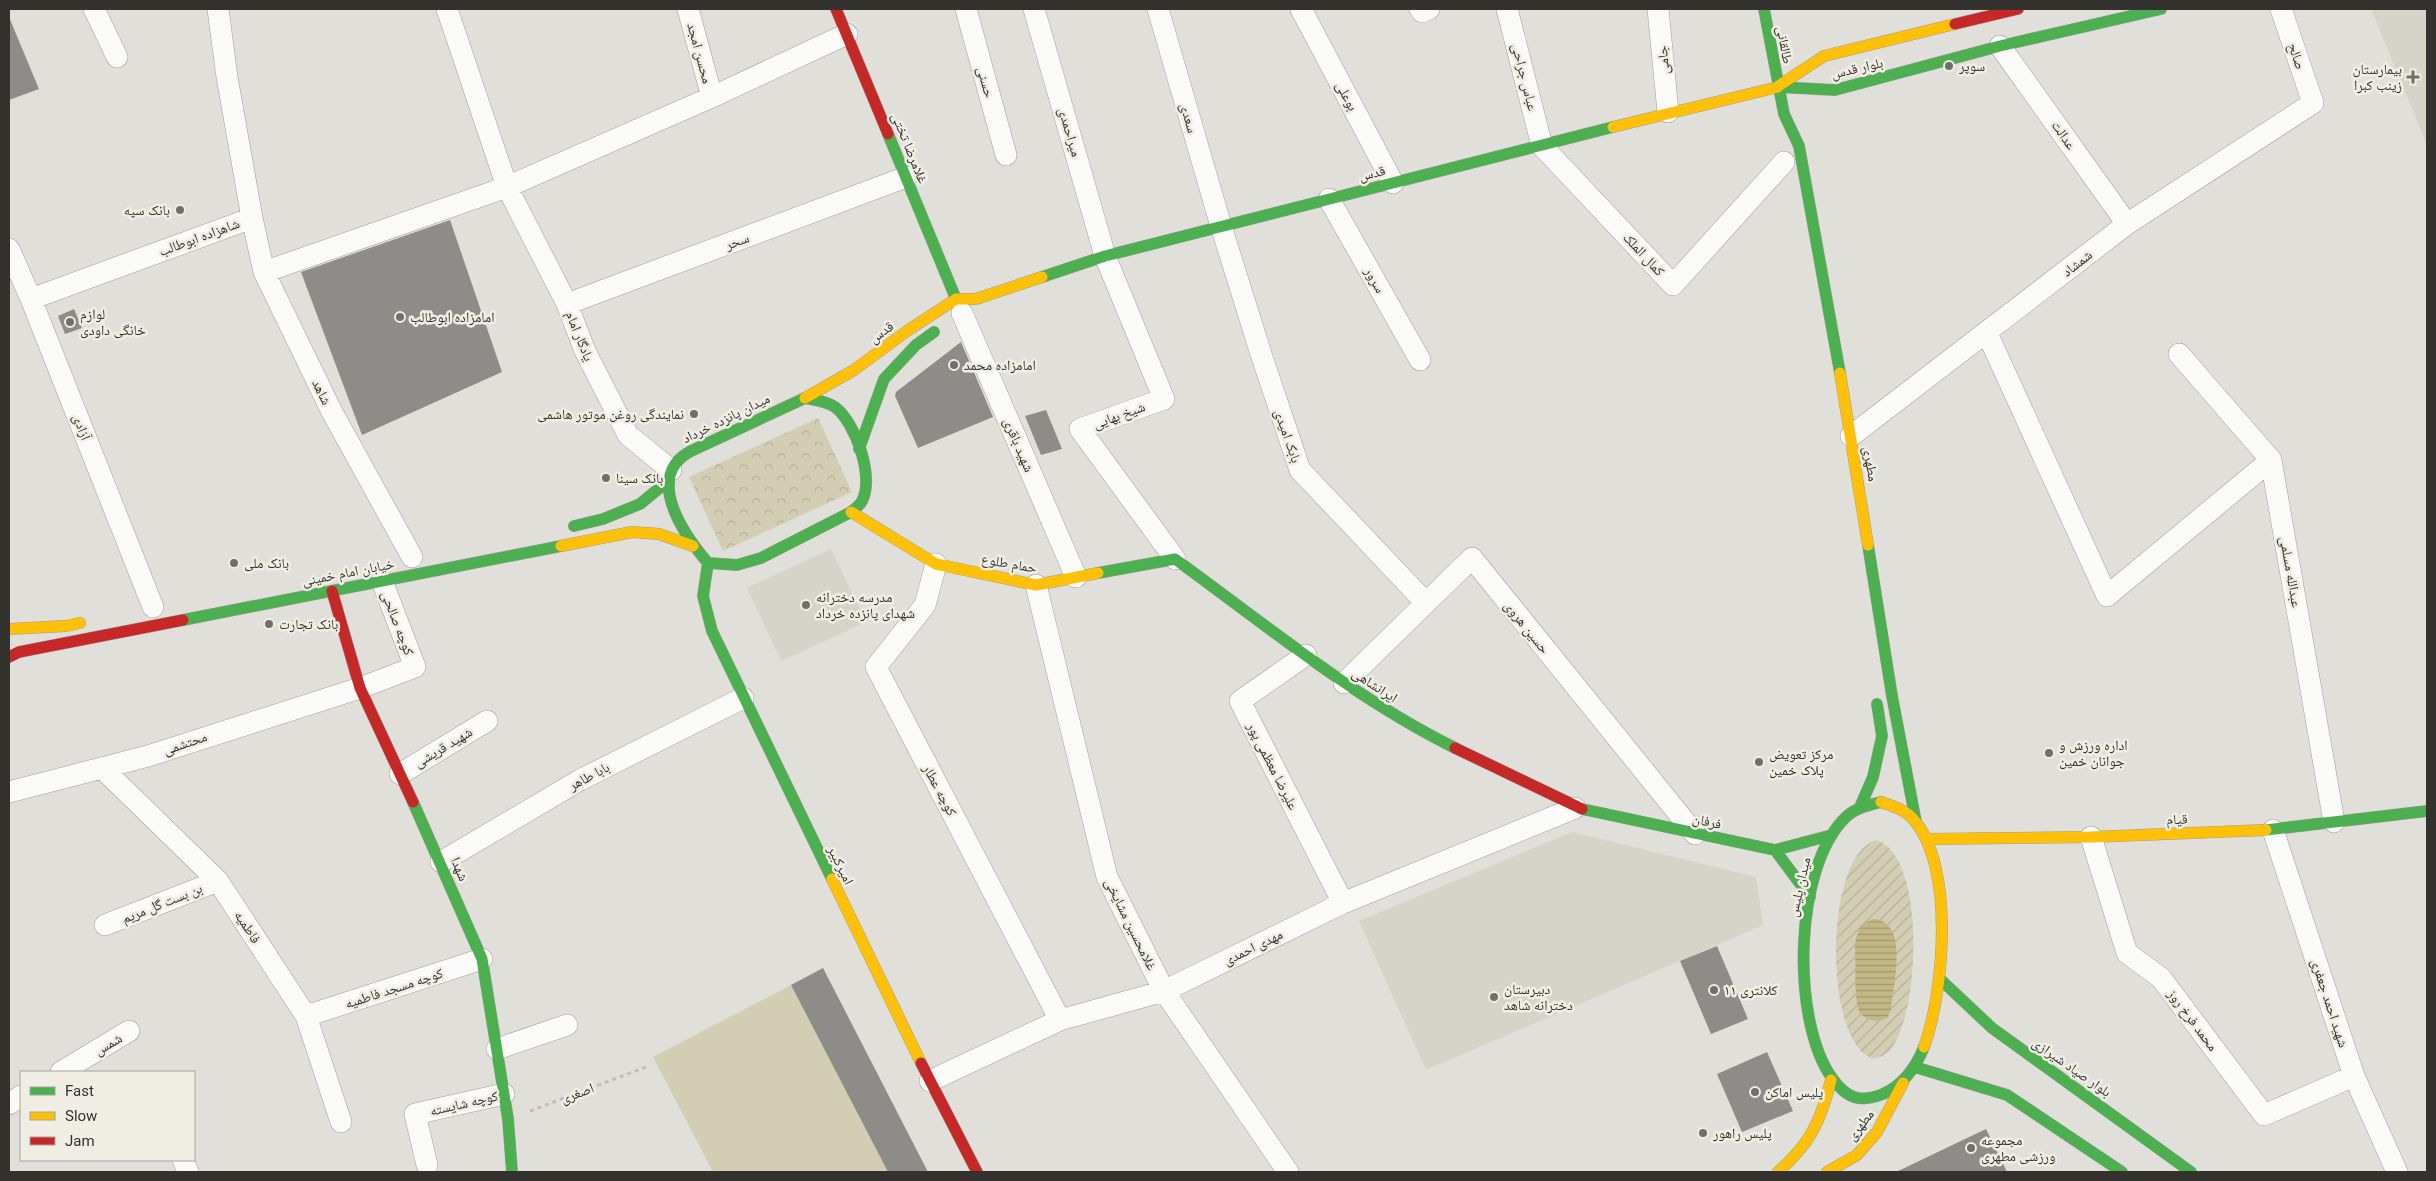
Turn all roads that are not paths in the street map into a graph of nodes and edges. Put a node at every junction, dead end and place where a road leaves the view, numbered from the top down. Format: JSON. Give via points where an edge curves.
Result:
{"nodes":[{"id":1,"x":94,"y":9,"type":"edge"},
{"id":2,"x":218,"y":9,"type":"edge"},
{"id":3,"x":447,"y":9,"type":"edge"},
{"id":4,"x":688,"y":9,"type":"edge"},
{"id":5,"x":836,"y":9,"type":"edge"},
{"id":6,"x":966,"y":9,"type":"edge"},
{"id":7,"x":1034,"y":9,"type":"edge"},
{"id":8,"x":1158,"y":9,"type":"edge"},
{"id":9,"x":1301,"y":9,"type":"edge"},
{"id":10,"x":1420,"y":9,"type":"edge"},
{"id":11,"x":1429,"y":9,"type":"edge"},
{"id":12,"x":1507,"y":9,"type":"edge"},
{"id":13,"x":1658,"y":9,"type":"edge"},
{"id":14,"x":1764,"y":9,"type":"edge"},
{"id":15,"x":2018,"y":9,"type":"edge"},
{"id":16,"x":2161,"y":9,"type":"edge"},
{"id":17,"x":2281,"y":9,"type":"edge"},
{"id":18,"x":1968,"y":15,"type":"edge"},
{"id":19,"x":847,"y":34,"type":"junction"},
{"id":20,"x":2000,"y":46,"type":"junction"},
{"id":21,"x":116,"y":57,"type":"dead end"},
{"id":22,"x":1777,"y":87,"type":"junction"},
{"id":23,"x":712,"y":97,"type":"junction"},
{"id":24,"x":2314,"y":103,"type":"joint"},
{"id":25,"x":1668,"y":112,"type":"junction"},
{"id":26,"x":1784,"y":114,"type":"junction"},
{"id":27,"x":1781,"y":137,"type":"dead end"},
{"id":28,"x":1542,"y":146,"type":"junction"},
{"id":29,"x":1006,"y":155,"type":"dead end"},
{"id":30,"x":1784,"y":163,"type":"dead end"},
{"id":31,"x":906,"y":177,"type":"junction"},
{"id":32,"x":1393,"y":183,"type":"junction"},
{"id":33,"x":507,"y":187,"type":"junction"},
{"id":34,"x":1329,"y":199,"type":"junction"},
{"id":35,"x":252,"y":218,"type":"junction"},
{"id":36,"x":2127,"y":224,"type":"junction"},
{"id":37,"x":1221,"y":226,"type":"junction"},
{"id":38,"x":9,"y":249,"type":"edge"},
{"id":39,"x":1105,"y":256,"type":"junction"},
{"id":40,"x":264,"y":272,"type":"junction"},
{"id":41,"x":31,"y":299,"type":"junction"},
{"id":42,"x":567,"y":304,"type":"junction"},
{"id":43,"x":959,"y":310,"type":"junction"},
{"id":44,"x":1987,"y":332,"type":"junction"},
{"id":45,"x":2179,"y":354,"type":"dead end"},
{"id":46,"x":1420,"y":360,"type":"dead end"},
{"id":47,"x":805,"y":398,"type":"junction"},
{"id":48,"x":1843,"y":440,"type":"junction"},
{"id":49,"x":859,"y":449,"type":"junction"},
{"id":50,"x":2271,"y":460,"type":"junction"},
{"id":51,"x":669,"y":476,"type":"junction"},
{"id":52,"x":851,"y":512,"type":"junction"},
{"id":53,"x":565,"y":528,"type":"dead end"},
{"id":54,"x":693,"y":546,"type":"junction"},
{"id":55,"x":412,"y":558,"type":"dead end"},
{"id":56,"x":1175,"y":559,"type":"junction"},
{"id":57,"x":708,"y":563,"type":"junction"},
{"id":58,"x":936,"y":564,"type":"junction"},
{"id":59,"x":1076,"y":577,"type":"junction"},
{"id":60,"x":382,"y":580,"type":"junction"},
{"id":61,"x":1036,"y":585,"type":"junction"},
{"id":62,"x":332,"y":590,"type":"junction"},
{"id":63,"x":1426,"y":603,"type":"junction"},
{"id":64,"x":153,"y":607,"type":"dead end"},
{"id":65,"x":95,"y":620,"type":"dead end"},
{"id":66,"x":9,"y":629,"type":"edge"},
{"id":67,"x":1306,"y":655,"type":"junction"},
{"id":68,"x":9,"y":657,"type":"edge"},
{"id":69,"x":1344,"y":683,"type":"junction"},
{"id":70,"x":360,"y":688,"type":"junction"},
{"id":71,"x":1876,"y":697,"type":"dead end"},
{"id":72,"x":743,"y":698,"type":"junction"},
{"id":73,"x":487,"y":721,"type":"dead end"},
{"id":74,"x":102,"y":768,"type":"junction"},
{"id":75,"x":400,"y":774,"type":"junction"},
{"id":76,"x":9,"y":792,"type":"edge"},
{"id":77,"x":1860,"y":807,"type":"junction"},
{"id":78,"x":1575,"y":808,"type":"junction"},
{"id":79,"x":2427,"y":811,"type":"edge"},
{"id":80,"x":1916,"y":822,"type":"junction"},
{"id":81,"x":2334,"y":822,"type":"junction"},
{"id":82,"x":2273,"y":830,"type":"junction"},
{"id":83,"x":1695,"y":834,"type":"junction"},
{"id":84,"x":1832,"y":835,"type":"junction"},
{"id":85,"x":2091,"y":837,"type":"junction"},
{"id":86,"x":1926,"y":840,"type":"junction"},
{"id":87,"x":1775,"y":850,"type":"junction"},
{"id":88,"x":440,"y":862,"type":"junction"},
{"id":89,"x":218,"y":881,"type":"junction"},
{"id":90,"x":1810,"y":897,"type":"junction"},
{"id":91,"x":1343,"y":903,"type":"junction"},
{"id":92,"x":105,"y":925,"type":"dead end"},
{"id":93,"x":482,"y":960,"type":"junction"},
{"id":94,"x":1941,"y":980,"type":"junction"},
{"id":95,"x":1164,"y":991,"type":"junction"},
{"id":96,"x":306,"y":1016,"type":"junction"},
{"id":97,"x":1060,"y":1020,"type":"junction"},
{"id":98,"x":567,"y":1025,"type":"dead end"},
{"id":99,"x":129,"y":1031,"type":"dead end"},
{"id":100,"x":497,"y":1049,"type":"junction"},
{"id":101,"x":1915,"y":1067,"type":"junction"},
{"id":102,"x":63,"y":1071,"type":"edge"},
{"id":103,"x":2354,"y":1076,"type":"junction"},
{"id":104,"x":1831,"y":1080,"type":"junction"},
{"id":105,"x":930,"y":1081,"type":"junction"},
{"id":106,"x":1903,"y":1083,"type":"junction"},
{"id":107,"x":504,"y":1094,"type":"junction"},
{"id":108,"x":20,"y":1097,"type":"edge"},
{"id":109,"x":9,"y":1104,"type":"edge"},
{"id":110,"x":2122,"y":1120,"type":"junction"},
{"id":111,"x":340,"y":1122,"type":"dead end"},
{"id":112,"x":2111,"y":1133,"type":"dead end"},
{"id":113,"x":428,"y":1165,"type":"dead end"},
{"id":114,"x":512,"y":1172,"type":"edge"},
{"id":115,"x":977,"y":1172,"type":"edge"},
{"id":116,"x":1288,"y":1172,"type":"edge"},
{"id":117,"x":1778,"y":1172,"type":"edge"},
{"id":118,"x":1827,"y":1172,"type":"edge"},
{"id":119,"x":2122,"y":1172,"type":"edge"},
{"id":120,"x":2191,"y":1172,"type":"edge"},
{"id":121,"x":2397,"y":1172,"type":"edge"}],
"edges":[{"from":1,"to":21,"type":"street"},
{"from":2,"to":35,"type":"street","name":"شاهزاده ابوطالب"},
{"from":3,"to":33,"type":"street","name":"یادگار امام"},
{"from":4,"to":23,"type":"street","name":"محسن امجد"},
{"from":5,"to":19,"type":"main road","name":"غلامرضا تختی"},
{"from":6,"to":29,"type":"street","name":"حسنی"},
{"from":7,"to":39,"type":"street","name":"میراحمدی"},
{"from":8,"to":37,"type":"street","name":"سعدی"},
{"from":9,"to":32,"type":"street","name":"بوعلی"},
{"from":10,"to":11,"type":"street","via":[[1422,12]]},
{"from":12,"to":28,"type":"street","name":"عباس جراحی"},
{"from":13,"to":25,"type":"street","name":"جامی"},
{"from":14,"to":22,"type":"main road","name":"طالقانی"},
{"from":15,"to":18,"type":"main road","name":"بلوار قدس"},
{"from":16,"to":20,"type":"main road","name":"بلوار قدس"},
{"from":17,"to":24,"type":"street","name":"صالح"},
{"from":18,"to":22,"type":"main road","name":"بلوار قدس","via":[[1824,56]]},
{"from":19,"to":23,"type":"street"},
{"from":19,"to":31,"type":"main road","name":"غلامرضا تختی"},
{"from":20,"to":22,"type":"main road","name":"بلوار قدس","via":[[1834,90]]},
{"from":20,"to":36,"type":"street","name":"عدالت"},
{"from":22,"to":25,"type":"main road","name":"قدس"},
{"from":22,"to":26,"type":"main road","name":"مطهری"},
{"from":23,"to":33,"type":"street"},
{"from":24,"to":36,"type":"street","name":"شمشاد"},
{"from":25,"to":28,"type":"main road","name":"قدس"},
{"from":26,"to":27,"type":"main road","name":"مطهری"},
{"from":26,"to":48,"type":"main road","name":"مطهری","via":[[1799,146]]},
{"from":28,"to":30,"type":"street","name":"کمال الملک","via":[[1672,285]]},
{"from":28,"to":32,"type":"main road","name":"قدس"},
{"from":31,"to":42,"type":"street","name":"سحر"},
{"from":31,"to":43,"type":"main road","name":"غلامرضا تختی"},
{"from":32,"to":34,"type":"main road","name":"قدس"},
{"from":33,"to":40,"type":"street"},
{"from":33,"to":42,"type":"street","name":"یادگار امام"},
{"from":34,"to":37,"type":"main road","name":"قدس"},
{"from":34,"to":46,"type":"street","name":"سرور"},
{"from":35,"to":40,"type":"street","name":"شاهد"},
{"from":35,"to":41,"type":"street","name":"شاهزاده ابوطالب"},
{"from":36,"to":44,"type":"street","name":"شمشاد"},
{"from":37,"to":39,"type":"main road","name":"قدس"},
{"from":37,"to":63,"type":"street","name":"بابک امیدی","via":[[1300,470]]},
{"from":38,"to":41,"type":"street","name":"آزادی"},
{"from":39,"to":43,"type":"main road","name":"قدس"},
{"from":39,"to":56,"type":"street","name":"شیخ بهایی","via":[[1164,399],[1080,429]]},
{"from":40,"to":55,"type":"street","name":"شاهد","via":[[332,412]]},
{"from":41,"to":64,"type":"street","name":"آزادی"},
{"from":42,"to":51,"type":"street","name":"یادگار امام","via":[[584,351],[628,435]]},
{"from":43,"to":47,"type":"main road","name":"قدس","via":[[907,331],[854,370]]},
{"from":43,"to":49,"type":"main road","name":"قدس","via":[[916,345],[884,379]]},
{"from":43,"to":59,"type":"street","name":"شهید باقری"},
{"from":44,"to":48,"type":"street","name":"شمشاد"},
{"from":44,"to":50,"type":"street","via":[[2107,596]]},
{"from":45,"to":50,"type":"street"},
{"from":47,"to":49,"type":"main road","via":[[825,401],[838,410],[848,422]]},
{"from":47,"to":51,"type":"main road","name":"میدان پانزده خرداد","via":[[684,455],[676,461]]},
{"from":48,"to":80,"type":"main road","name":"مطهری"},
{"from":49,"to":52,"type":"main road","via":[[864,464],[865,489],[861,501]]},
{"from":50,"to":81,"type":"street","name":"عبدالله مسلمی"},
{"from":51,"to":53,"type":"main road","via":[[640,504],[603,519]]},
{"from":51,"to":54,"type":"main road","via":[[671,502]]},
{"from":52,"to":57,"type":"main road","via":[[761,558],[737,565]]},
{"from":52,"to":58,"type":"main road","name":"حمام طلوع"},
{"from":54,"to":57,"type":"main road"},
{"from":54,"to":60,"type":"main road","name":"خیابان امام خمینی","via":[[658,534],[632,532]]},
{"from":56,"to":59,"type":"main road","name":"حمام طلوع"},
{"from":56,"to":67,"type":"main road","name":"ایرانشاهی"},
{"from":57,"to":72,"type":"main road","name":"امیرکبیر","via":[[703,596],[712,631]]},
{"from":58,"to":61,"type":"main road","name":"حمام طلوع"},
{"from":58,"to":97,"type":"street","name":"کوچه عطار","via":[[925,605],[876,667]]},
{"from":59,"to":61,"type":"main road","name":"حمام طلوع"},
{"from":60,"to":62,"type":"main road","name":"خیابان امام خمینی"},
{"from":60,"to":70,"type":"street","name":"کوچه صالحی","via":[[415,667]]},
{"from":61,"to":95,"type":"street","name":"غلامحسین مشایخی","via":[[1107,877]]},
{"from":62,"to":68,"type":"main road","name":"خیابان امام خمینی","via":[[19,652]]},
{"from":62,"to":70,"type":"main road","name":"شهدا"},
{"from":63,"to":69,"type":"street","name":"حسین هروی"},
{"from":63,"to":83,"type":"street","name":"حسین هروی","via":[[1472,558]]},
{"from":65,"to":66,"type":"main road","via":[[66,626]]},
{"from":67,"to":69,"type":"main road","name":"ایرانشاهی"},
{"from":67,"to":91,"type":"street","name":"علیرضا معظمی پور","via":[[1240,701]]},
{"from":69,"to":78,"type":"main road","name":"ایرانشاهی","via":[[1415,728]]},
{"from":70,"to":74,"type":"street","name":"محتشمی"},
{"from":70,"to":75,"type":"main road","name":"شهدا"},
{"from":71,"to":77,"type":"main road","via":[[1882,736],[1873,777]]},
{"from":72,"to":88,"type":"street","name":"بابا طاهر","via":[[580,780]]},
{"from":72,"to":105,"type":"main road","name":"امیرکبیر"},
{"from":73,"to":75,"type":"street","name":"شهید قریشی"},
{"from":74,"to":76,"type":"street","name":"محتشمی"},
{"from":74,"to":89,"type":"street","name":"فاطمیه"},
{"from":75,"to":88,"type":"main road","name":"شهدا"},
{"from":77,"to":80,"type":"main road","name":"میدان پلیس","via":[[1880,802],[1901,809]]},
{"from":77,"to":84,"type":"main road","name":"میدان پلیس","via":[[1844,819]]},
{"from":78,"to":83,"type":"main road","name":"فرفان"},
{"from":78,"to":91,"type":"street","name":"مهدی احمدی"},
{"from":79,"to":81,"type":"main road","name":"قیام"},
{"from":80,"to":86,"type":"main road","name":"میدان پلیس"},
{"from":81,"to":82,"type":"main road","name":"قیام"},
{"from":82,"to":85,"type":"main road","name":"قیام"},
{"from":82,"to":103,"type":"street","name":"شهید احمد جعفری"},
{"from":83,"to":87,"type":"main road","name":"فرفان"},
{"from":84,"to":87,"type":"main road","name":"فرفان"},
{"from":84,"to":90,"type":"main road","name":"میدان پلیس","via":[[1821,856]]},
{"from":85,"to":86,"type":"main road","name":"قیام"},
{"from":85,"to":103,"type":"street","name":"محمد فرخ روز","via":[[2127,953],[2162,978],[2264,1115]]},
{"from":86,"to":94,"type":"main road","name":"میدان پلیس","via":[[1942,904]]},
{"from":87,"to":90,"type":"main road"},
{"from":88,"to":93,"type":"main road","name":"شهدا"},
{"from":89,"to":92,"type":"street","name":"بن بست گل مریم"},
{"from":89,"to":96,"type":"street","name":"فاطمیه"},
{"from":90,"to":104,"type":"main road","name":"میدان پلیس","via":[[1804,948],[1805,998],[1814,1044]]},
{"from":91,"to":95,"type":"street","name":"مهدی احمدی"},
{"from":93,"to":96,"type":"street","name":"کوچه مسجد فاطمیه"},
{"from":93,"to":100,"type":"main road","name":"شهدا"},
{"from":94,"to":101,"type":"main road","name":"میدان پلیس","via":[[1931,1028]]},
{"from":94,"to":110,"type":"main road","name":"بلوار صیاد شیرازی","via":[[1992,1028]]},
{"from":95,"to":97,"type":"street","name":"مهدی احمدی"},
{"from":95,"to":116,"type":"street","name":"غلامحسین مشایخی"},
{"from":96,"to":111,"type":"street","name":"فاطمیه"},
{"from":97,"to":105,"type":"street","name":"مهدی احمدی"},
{"from":98,"to":100,"type":"street"},
{"from":99,"to":102,"type":"street","name":"شمس"},
{"from":100,"to":107,"type":"main road","name":"شهدا"},
{"from":101,"to":106,"type":"main road","name":"میدان پلیس"},
{"from":101,"to":119,"type":"main road","via":[[2007,1095],[2097,1149]]},
{"from":103,"to":121,"type":"street","name":"شهید احمد جعفری"},
{"from":104,"to":106,"type":"main road","name":"میدان پلیس","via":[[1846,1093],[1866,1100],[1888,1095]]},
{"from":104,"to":117,"type":"main road","via":[[1823,1114],[1809,1141]]},
{"from":105,"to":115,"type":"main road","name":"امیرکبیر"},
{"from":106,"to":118,"type":"main road","name":"مطهری","via":[[1877,1132],[1857,1154]]},
{"from":107,"to":113,"type":"street","name":"کوچه شایسته","via":[[416,1114]]},
{"from":107,"to":114,"type":"main road","name":"شهدا"},
{"from":108,"to":109,"type":"street"},
{"from":110,"to":112,"type":"main road"},
{"from":110,"to":120,"type":"main road","name":"بلوار صیاد شیرازی"}]}
